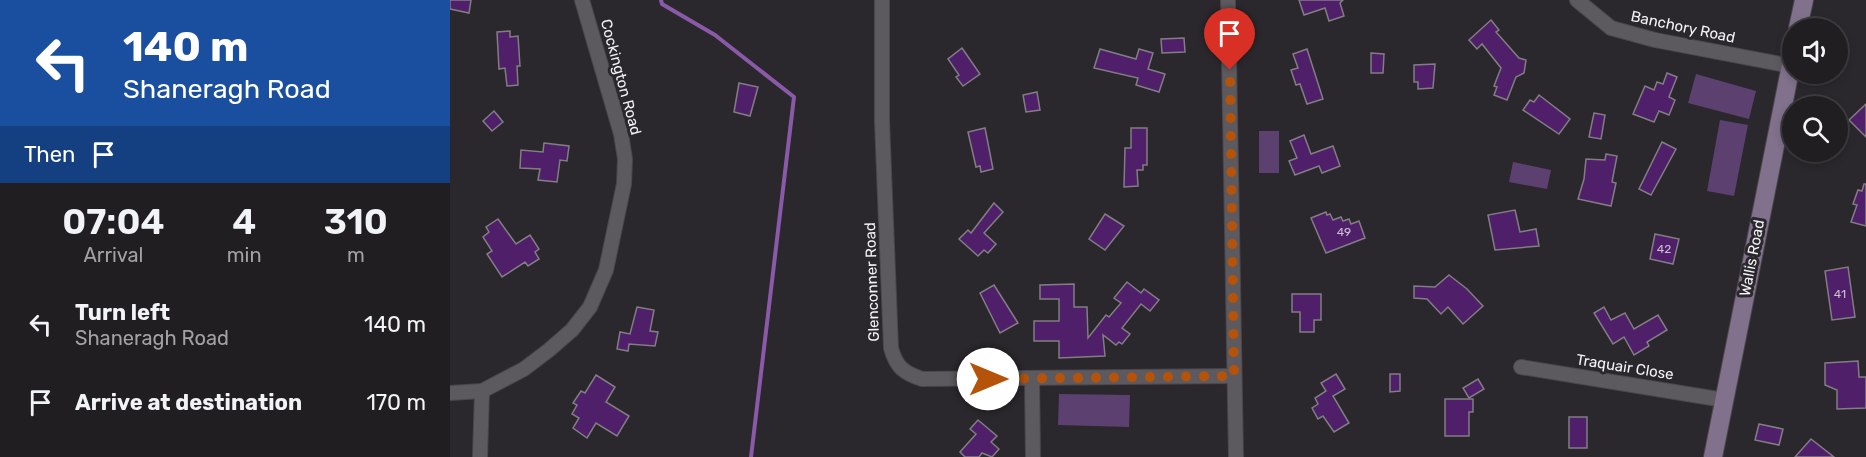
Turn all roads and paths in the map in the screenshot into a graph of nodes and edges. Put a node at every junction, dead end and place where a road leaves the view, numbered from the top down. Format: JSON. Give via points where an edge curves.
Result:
{"nodes":[{"id":1,"x":582,"y":0,"type":"edge"},
{"id":2,"x":882,"y":0,"type":"edge"},
{"id":3,"x":1228,"y":0,"type":"edge"},
{"id":4,"x":1577,"y":0,"type":"edge"},
{"id":5,"x":1804,"y":0,"type":"edge"},
{"id":6,"x":1800,"y":18,"type":"edge"},
{"id":7,"x":1782,"y":61,"type":"edge"},
{"id":8,"x":1788,"y":84,"type":"edge"},
{"id":9,"x":1521,"y":367,"type":"dead end"},
{"id":10,"x":1234,"y":376,"type":"junction"},
{"id":11,"x":1032,"y":379,"type":"junction"},
{"id":12,"x":482,"y":392,"type":"junction"},
{"id":13,"x":450,"y":393,"type":"edge"},
{"id":14,"x":1724,"y":400,"type":"junction"},
{"id":15,"x":480,"y":457,"type":"edge"},
{"id":16,"x":1033,"y":457,"type":"edge"},
{"id":17,"x":1236,"y":457,"type":"edge"},
{"id":18,"x":1713,"y":457,"type":"edge"}],
"edges":[{"from":1,"to":12,"type":"street","name":"Cockington Road","via":[[625,159],[624,184],[606,270],[590,307],[572,330],[524,369]]},
{"from":2,"to":11,"type":"street","name":"Glenconner Road","via":[[882,121],[894,362],[904,372],[922,380]]},
{"from":3,"to":10,"type":"street"},
{"from":4,"to":7,"type":"street","name":"Banchory Road","via":[[1611,28],[1655,40]]},
{"from":5,"to":6,"type":"street"},
{"from":8,"to":14,"type":"street","name":"Wallis Road"},
{"from":9,"to":14,"type":"street","name":"Traquair Close"},
{"from":10,"to":11,"type":"street","name":"Glenconner Road"},
{"from":10,"to":17,"type":"street"},
{"from":11,"to":16,"type":"street"},
{"from":12,"to":13,"type":"street"},
{"from":12,"to":15,"type":"street"},
{"from":14,"to":18,"type":"street","name":"Wallis Road"}]}
